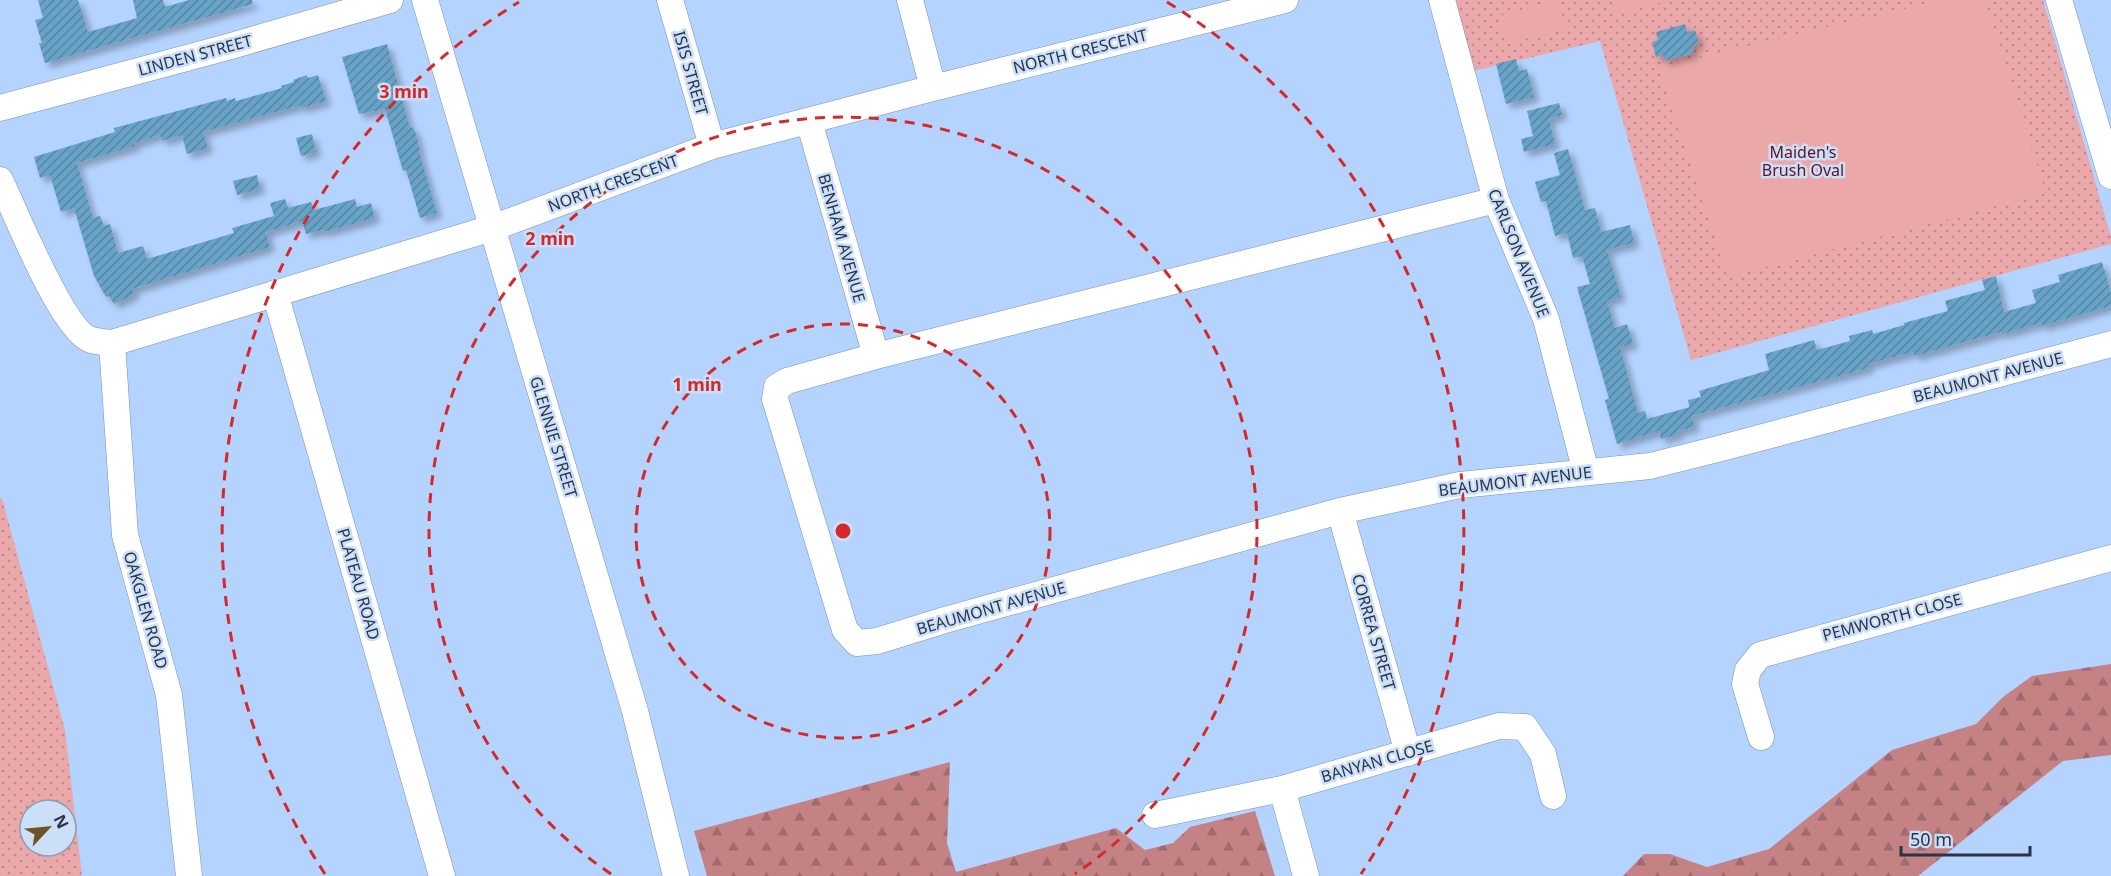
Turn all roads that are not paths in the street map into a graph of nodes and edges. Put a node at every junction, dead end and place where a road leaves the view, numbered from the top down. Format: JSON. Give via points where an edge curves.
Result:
{"nodes":[{"id":1,"x":390,"y":0,"type":"edge"},
{"id":2,"x":425,"y":0,"type":"edge"},
{"id":3,"x":670,"y":0,"type":"edge"},
{"id":4,"x":910,"y":0,"type":"edge"},
{"id":5,"x":1285,"y":0,"type":"edge"},
{"id":6,"x":1442,"y":0,"type":"edge"},
{"id":7,"x":2060,"y":0,"type":"edge"},
{"id":8,"x":933,"y":88,"type":"junction"},
{"id":9,"x":0,"y":108,"type":"edge"},
{"id":10,"x":809,"y":121,"type":"junction"},
{"id":11,"x":712,"y":146,"type":"junction"},
{"id":12,"x":2111,"y":176,"type":"edge"},
{"id":13,"x":0,"y":180,"type":"edge"},
{"id":14,"x":1496,"y":200,"type":"junction"},
{"id":15,"x":492,"y":228,"type":"junction"},
{"id":16,"x":275,"y":293,"type":"junction"},
{"id":17,"x":112,"y":343,"type":"junction"},
{"id":18,"x":2111,"y":344,"type":"edge"},
{"id":19,"x":876,"y":356,"type":"junction"},
{"id":20,"x":1586,"y":472,"type":"junction"},
{"id":21,"x":1340,"y":511,"type":"junction"},
{"id":22,"x":2111,"y":558,"type":"edge"},
{"id":23,"x":1761,"y":737,"type":"dead end"},
{"id":24,"x":1408,"y":753,"type":"junction"},
{"id":25,"x":1282,"y":789,"type":"junction"},
{"id":26,"x":1553,"y":796,"type":"dead end"},
{"id":27,"x":1155,"y":814,"type":"dead end"},
{"id":28,"x":189,"y":876,"type":"edge"},
{"id":29,"x":442,"y":876,"type":"edge"},
{"id":30,"x":676,"y":876,"type":"edge"},
{"id":31,"x":1305,"y":876,"type":"edge"}],
"edges":[{"from":1,"to":9,"type":"street","name":"LINDEN STREET"},
{"from":2,"to":15,"type":"street","name":"GLENNIE STREET"},
{"from":3,"to":11,"type":"street","name":"ISIS STREET"},
{"from":4,"to":8,"type":"street"},
{"from":5,"to":8,"type":"street","name":"NORTH CRESCENT"},
{"from":6,"to":14,"type":"street","name":"CARLSON AVENUE"},
{"from":7,"to":12,"type":"street"},
{"from":8,"to":10,"type":"street","name":"NORTH CRESCENT"},
{"from":10,"to":11,"type":"street","name":"NORTH CRESCENT"},
{"from":10,"to":19,"type":"street","name":"BENHAM AVENUE"},
{"from":11,"to":15,"type":"street","name":"NORTH CRESCENT"},
{"from":13,"to":17,"type":"street","via":[[71,322],[88,339]]},
{"from":14,"to":19,"type":"street","name":"BEAUMONT AVENUE"},
{"from":14,"to":20,"type":"street","name":"CARLSON AVENUE","via":[[1546,319]]},
{"from":15,"to":16,"type":"street","name":"NORTH CRESCENT"},
{"from":15,"to":30,"type":"street","name":"GLENNIE STREET","via":[[635,711]]},
{"from":16,"to":17,"type":"street","name":"NORTH CRESCENT"},
{"from":16,"to":29,"type":"street","name":"PLATEAU ROAD"},
{"from":17,"to":28,"type":"street","name":"OAKGLEN ROAD","via":[[125,535],[170,695]]},
{"from":18,"to":20,"type":"street","name":"BEAUMONT AVENUE","via":[[1650,466]]},
{"from":19,"to":21,"type":"street","name":"BEAUMONT AVENUE","via":[[787,381],[777,387],[775,399],[845,630],[857,643],[877,641]]},
{"from":20,"to":21,"type":"street","name":"BEAUMONT AVENUE","via":[[1460,485]]},
{"from":21,"to":24,"type":"street","name":"CORREA STREET"},
{"from":22,"to":23,"type":"street","name":"PEMWORTH CLOSE","via":[[1760,655],[1748,670],[1745,684]]},
{"from":24,"to":25,"type":"street","name":"BANYAN CLOSE"},
{"from":24,"to":26,"type":"street","name":"BANYAN CLOSE","via":[[1499,726],[1525,727],[1543,754]]},
{"from":25,"to":27,"type":"street","name":"BANYAN CLOSE"},
{"from":25,"to":31,"type":"street"}]}
